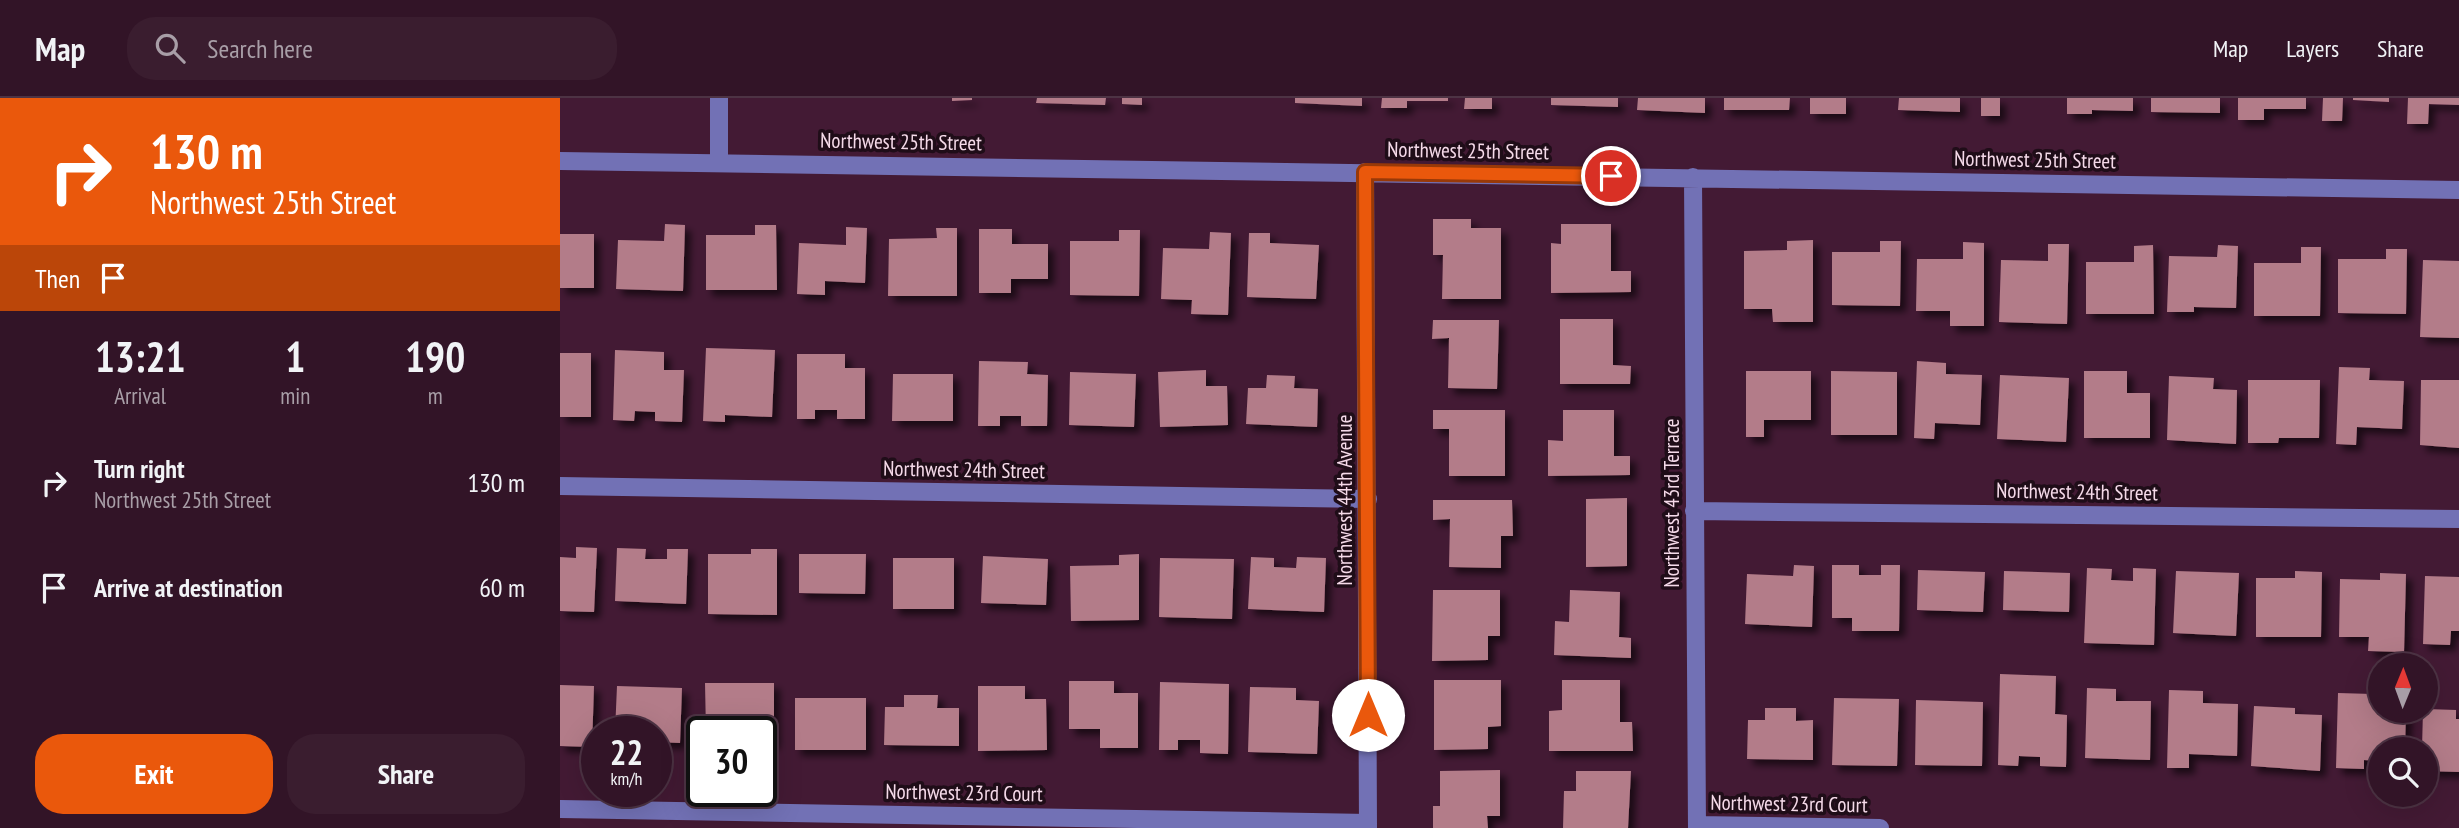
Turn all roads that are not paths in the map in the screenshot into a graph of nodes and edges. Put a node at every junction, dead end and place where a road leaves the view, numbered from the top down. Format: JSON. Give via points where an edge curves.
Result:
{"nodes":[{"id":1,"x":719,"y":98,"type":"edge"},
{"id":2,"x":560,"y":160,"type":"edge"},
{"id":3,"x":719,"y":162,"type":"junction"},
{"id":4,"x":1365,"y":172,"type":"junction"},
{"id":5,"x":1693,"y":177,"type":"junction"},
{"id":6,"x":2459,"y":190,"type":"edge"},
{"id":7,"x":560,"y":486,"type":"edge"},
{"id":8,"x":1368,"y":499,"type":"junction"},
{"id":9,"x":1694,"y":511,"type":"junction"},
{"id":10,"x":2459,"y":519,"type":"edge"},
{"id":11,"x":560,"y":809,"type":"edge"},
{"id":12,"x":1368,"y":825,"type":"edge"},
{"id":13,"x":1697,"y":826,"type":"edge"},
{"id":14,"x":1880,"y":828,"type":"edge"}],
"edges":[{"from":1,"to":3,"type":"street"},
{"from":2,"to":3,"type":"street","name":"Northwest 25th Street"},
{"from":3,"to":4,"type":"street","name":"Northwest 25th Street"},
{"from":4,"to":5,"type":"street","name":"Northwest 25th Street"},
{"from":4,"to":8,"type":"street","name":"Northwest 44th Avenue"},
{"from":5,"to":6,"type":"street","name":"Northwest 25th Street"},
{"from":5,"to":9,"type":"street","name":"Northwest 43rd Terrace"},
{"from":7,"to":8,"type":"street","name":"Northwest 24th Street"},
{"from":8,"to":12,"type":"street","name":"Northwest 44th Avenue"},
{"from":9,"to":10,"type":"street","name":"Northwest 24th Street"},
{"from":9,"to":13,"type":"street","name":"Northwest 43rd Terrace"},
{"from":11,"to":12,"type":"street","name":"Northwest 23rd Court"},
{"from":13,"to":14,"type":"street","name":"Northwest 23rd Court"}]}
